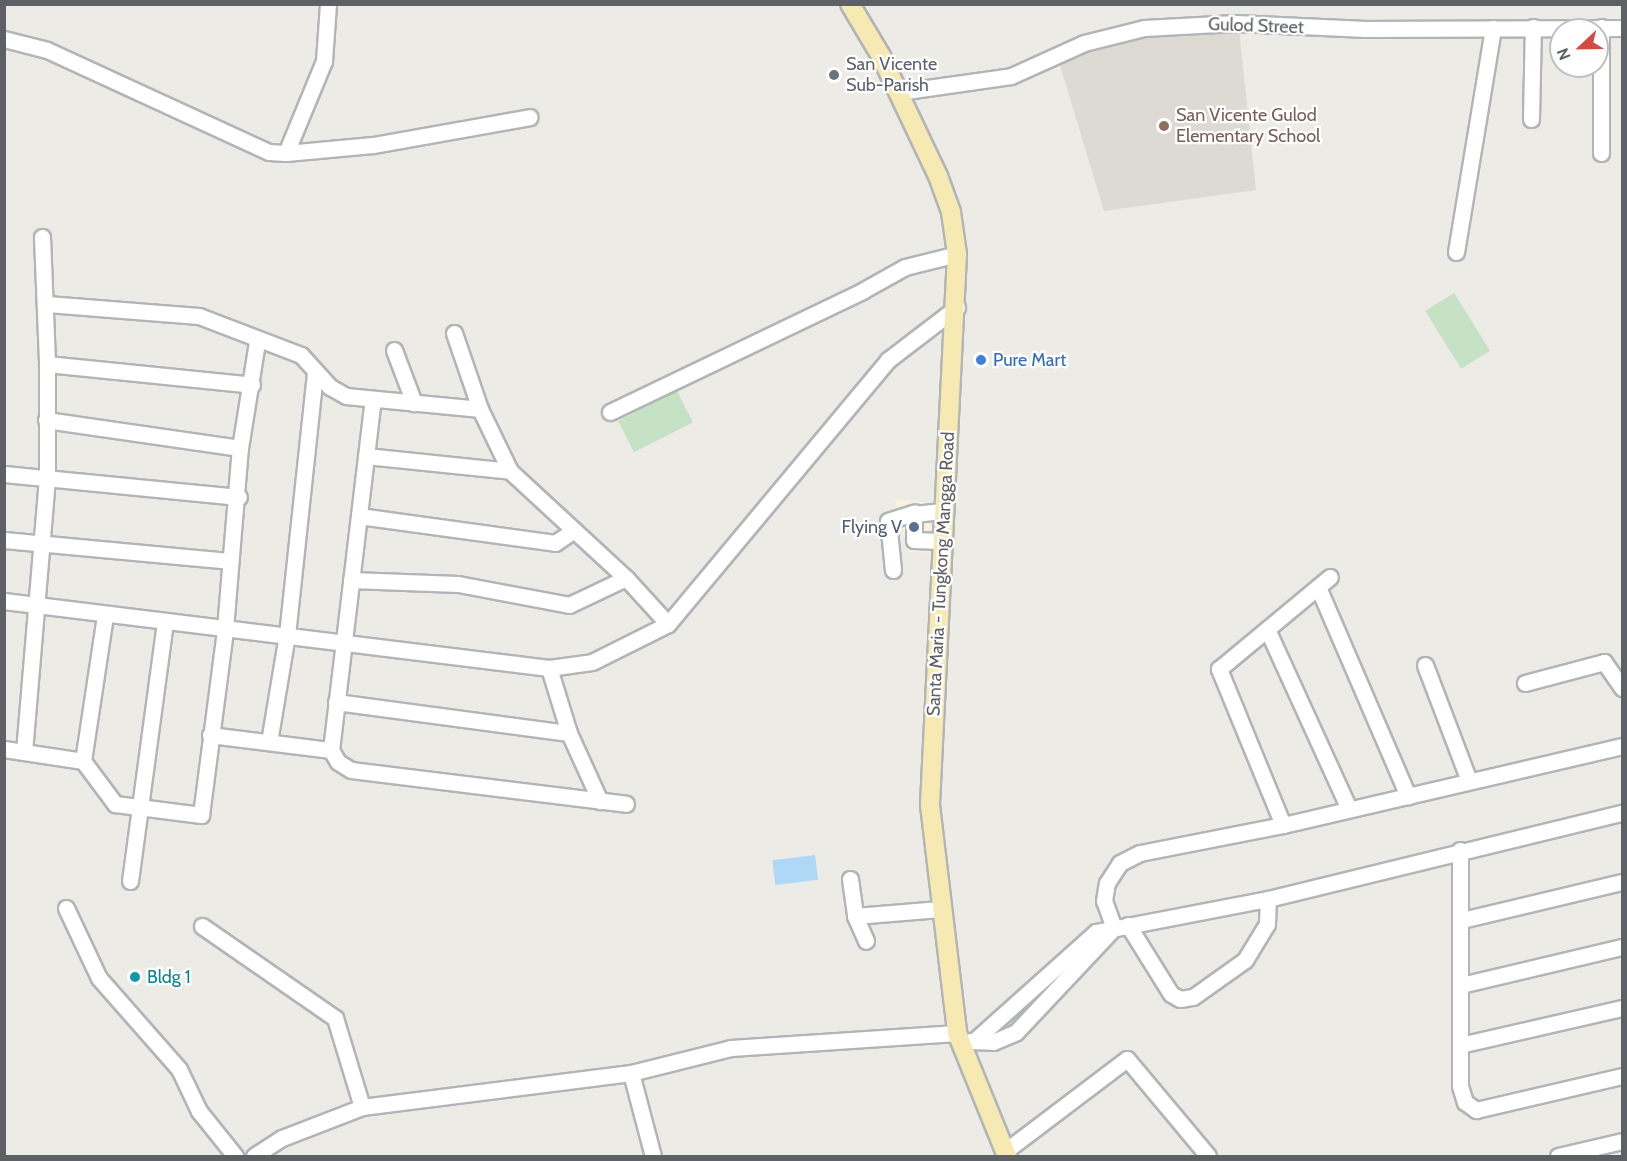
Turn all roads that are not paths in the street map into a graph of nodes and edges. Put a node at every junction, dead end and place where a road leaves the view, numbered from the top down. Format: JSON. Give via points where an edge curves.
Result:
{"nodes":[{"id":1,"x":328,"y":4,"type":"edge"},
{"id":2,"x":850,"y":4,"type":"edge"},
{"id":3,"x":1533,"y":27,"type":"junction"},
{"id":4,"x":1549,"y":27,"type":"edge"},
{"id":5,"x":1492,"y":28,"type":"junction"},
{"id":6,"x":4,"y":39,"type":"edge"},
{"id":7,"x":1601,"y":78,"type":"edge"},
{"id":8,"x":899,"y":92,"type":"junction"},
{"id":9,"x":530,"y":117,"type":"dead end"},
{"id":10,"x":1531,"y":120,"type":"dead end"},
{"id":11,"x":286,"y":153,"type":"junction"},
{"id":12,"x":1601,"y":153,"type":"dead end"},
{"id":13,"x":42,"y":237,"type":"dead end"},
{"id":14,"x":1456,"y":252,"type":"dead end"},
{"id":15,"x":957,"y":254,"type":"junction"},
{"id":16,"x":47,"y":304,"type":"junction"},
{"id":17,"x":957,"y":308,"type":"junction"},
{"id":18,"x":454,"y":333,"type":"dead end"},
{"id":19,"x":257,"y":342,"type":"junction"},
{"id":20,"x":394,"y":350,"type":"dead end"},
{"id":21,"x":47,"y":364,"type":"junction"},
{"id":22,"x":315,"y":374,"type":"junction"},
{"id":23,"x":252,"y":384,"type":"junction"},
{"id":24,"x":373,"y":400,"type":"junction"},
{"id":25,"x":414,"y":404,"type":"junction"},
{"id":26,"x":480,"y":409,"type":"junction"},
{"id":27,"x":610,"y":412,"type":"dead end"},
{"id":28,"x":46,"y":420,"type":"junction"},
{"id":29,"x":240,"y":448,"type":"junction"},
{"id":30,"x":366,"y":456,"type":"junction"},
{"id":31,"x":510,"y":471,"type":"junction"},
{"id":32,"x":4,"y":474,"type":"edge"},
{"id":33,"x":47,"y":478,"type":"junction"},
{"id":34,"x":239,"y":497,"type":"junction"},
{"id":35,"x":915,"y":512,"type":"junction"},
{"id":36,"x":942,"y":512,"type":"junction"},
{"id":37,"x":359,"y":516,"type":"junction"},
{"id":38,"x":574,"y":530,"type":"junction"},
{"id":39,"x":4,"y":540,"type":"edge"},
{"id":40,"x":915,"y":541,"type":"junction"},
{"id":41,"x":940,"y":541,"type":"junction"},
{"id":42,"x":43,"y":542,"type":"junction"},
{"id":43,"x":893,"y":546,"type":"junction"},
{"id":44,"x":229,"y":561,"type":"junction"},
{"id":45,"x":893,"y":570,"type":"dead end"},
{"id":46,"x":626,"y":579,"type":"junction"},
{"id":47,"x":351,"y":580,"type":"junction"},
{"id":48,"x":4,"y":601,"type":"edge"},
{"id":49,"x":39,"y":605,"type":"junction"},
{"id":50,"x":105,"y":615,"type":"junction"},
{"id":51,"x":165,"y":621,"type":"junction"},
{"id":52,"x":668,"y":624,"type":"junction"},
{"id":53,"x":225,"y":629,"type":"junction"},
{"id":54,"x":1267,"y":629,"type":"junction"},
{"id":55,"x":287,"y":635,"type":"junction"},
{"id":56,"x":345,"y":642,"type":"junction"},
{"id":57,"x":1425,"y":665,"type":"dead end"},
{"id":58,"x":549,"y":668,"type":"junction"},
{"id":59,"x":1525,"y":683,"type":"dead end"},
{"id":60,"x":1623,"y":688,"type":"edge"},
{"id":61,"x":336,"y":702,"type":"junction"},
{"id":62,"x":569,"y":733,"type":"junction"},
{"id":63,"x":210,"y":735,"type":"junction"},
{"id":64,"x":270,"y":742,"type":"junction"},
{"id":65,"x":1623,"y":746,"type":"edge"},
{"id":66,"x":4,"y":749,"type":"edge"},
{"id":67,"x":331,"y":750,"type":"junction"},
{"id":68,"x":24,"y":752,"type":"junction"},
{"id":69,"x":83,"y":761,"type":"junction"},
{"id":70,"x":1469,"y":781,"type":"junction"},
{"id":71,"x":1408,"y":796,"type":"junction"},
{"id":72,"x":600,"y":801,"type":"junction"},
{"id":73,"x":626,"y":804,"type":"dead end"},
{"id":74,"x":139,"y":807,"type":"junction"},
{"id":75,"x":1349,"y":809,"type":"junction"},
{"id":76,"x":1623,"y":813,"type":"edge"},
{"id":77,"x":1283,"y":825,"type":"junction"},
{"id":78,"x":1460,"y":850,"type":"junction"},
{"id":79,"x":850,"y":879,"type":"dead end"},
{"id":80,"x":130,"y":881,"type":"dead end"},
{"id":81,"x":1623,"y":882,"type":"edge"},
{"id":82,"x":1268,"y":898,"type":"junction"},
{"id":83,"x":66,"y":908,"type":"dead end"},
{"id":84,"x":940,"y":909,"type":"junction"},
{"id":85,"x":855,"y":916,"type":"junction"},
{"id":86,"x":1462,"y":920,"type":"junction"},
{"id":87,"x":202,"y":926,"type":"dead end"},
{"id":88,"x":1121,"y":926,"type":"junction"},
{"id":89,"x":866,"y":941,"type":"dead end"},
{"id":90,"x":1623,"y":947,"type":"edge"},
{"id":91,"x":1461,"y":985,"type":"junction"},
{"id":92,"x":1623,"y":1008,"type":"edge"},
{"id":93,"x":964,"y":1039,"type":"junction"},
{"id":94,"x":1460,"y":1045,"type":"junction"},
{"id":95,"x":631,"y":1073,"type":"junction"},
{"id":96,"x":1623,"y":1076,"type":"edge"},
{"id":97,"x":362,"y":1107,"type":"junction"},
{"id":98,"x":1623,"y":1142,"type":"edge"},
{"id":99,"x":1006,"y":1154,"type":"edge"},
{"id":100,"x":1201,"y":1154,"type":"edge"},
{"id":101,"x":235,"y":1156,"type":"edge"},
{"id":102,"x":254,"y":1156,"type":"edge"},
{"id":103,"x":653,"y":1156,"type":"edge"},
{"id":104,"x":1558,"y":1156,"type":"edge"}],
"edges":[{"from":1,"to":11,"type":"street","via":[[324,61]]},
{"from":2,"to":8,"type":"main road","name":"Santa Maria - Tungkong Mangga Road"},
{"from":3,"to":4,"type":"street","name":"Gulod Street"},
{"from":3,"to":5,"type":"street","name":"Gulod Street"},
{"from":3,"to":10,"type":"street"},
{"from":5,"to":8,"type":"street","name":"Gulod Street","via":[[1366,29],[1236,22],[1144,28],[1084,43],[1011,76]]},
{"from":5,"to":14,"type":"street"},
{"from":6,"to":11,"type":"street","via":[[47,50],[269,152]]},
{"from":7,"to":12,"type":"street"},
{"from":8,"to":15,"type":"main road","name":"Santa Maria - Tungkong Mangga Road","via":[[951,212]]},
{"from":9,"to":11,"type":"street","via":[[373,146]]},
{"from":13,"to":16,"type":"street"},
{"from":15,"to":17,"type":"main road","name":"Santa Maria - Tungkong Mangga Road"},
{"from":15,"to":27,"type":"street","via":[[905,267]]},
{"from":16,"to":19,"type":"street","via":[[199,316]]},
{"from":16,"to":21,"type":"street"},
{"from":17,"to":36,"type":"main road","name":"Santa Maria - Tungkong Mangga Road"},
{"from":17,"to":52,"type":"street","via":[[888,360]]},
{"from":18,"to":26,"type":"street"},
{"from":19,"to":22,"type":"street","via":[[301,356]]},
{"from":19,"to":23,"type":"street"},
{"from":20,"to":25,"type":"street"},
{"from":21,"to":23,"type":"street"},
{"from":21,"to":28,"type":"street"},
{"from":22,"to":24,"type":"street","via":[[346,396]]},
{"from":22,"to":55,"type":"street"},
{"from":23,"to":29,"type":"street"},
{"from":24,"to":25,"type":"street"},
{"from":24,"to":30,"type":"street"},
{"from":25,"to":26,"type":"street"},
{"from":26,"to":31,"type":"street"},
{"from":28,"to":29,"type":"street"},
{"from":28,"to":33,"type":"street"},
{"from":29,"to":34,"type":"street"},
{"from":30,"to":31,"type":"street"},
{"from":30,"to":37,"type":"street"},
{"from":31,"to":38,"type":"street"},
{"from":32,"to":33,"type":"street"},
{"from":33,"to":34,"type":"street"},
{"from":33,"to":42,"type":"street"},
{"from":34,"to":44,"type":"street"},
{"from":35,"to":36,"type":"street"},
{"from":35,"to":40,"type":"street"},
{"from":35,"to":43,"type":"street","via":[[888,521]]},
{"from":36,"to":41,"type":"main road","name":"Santa Maria - Tungkong Mangga Road"},
{"from":37,"to":38,"type":"street","via":[[555,543]]},
{"from":37,"to":47,"type":"street"},
{"from":38,"to":46,"type":"street"},
{"from":39,"to":42,"type":"street"},
{"from":40,"to":41,"type":"street"},
{"from":40,"to":43,"type":"street"},
{"from":41,"to":84,"type":"main road","name":"Santa Maria - Tungkong Mangga Road","via":[[930,805]]},
{"from":42,"to":44,"type":"street"},
{"from":42,"to":49,"type":"street"},
{"from":43,"to":45,"type":"street"},
{"from":44,"to":53,"type":"street"},
{"from":46,"to":47,"type":"street","via":[[569,605],[458,584]]},
{"from":46,"to":52,"type":"street"},
{"from":47,"to":56,"type":"street"},
{"from":48,"to":49,"type":"street"},
{"from":49,"to":50,"type":"street"},
{"from":49,"to":68,"type":"street"},
{"from":50,"to":51,"type":"street"},
{"from":50,"to":69,"type":"street"},
{"from":51,"to":53,"type":"street"},
{"from":51,"to":74,"type":"street"},
{"from":52,"to":58,"type":"street","via":[[592,662]]},
{"from":53,"to":55,"type":"street"},
{"from":53,"to":63,"type":"street"},
{"from":54,"to":71,"type":"street","via":[[1324,582]]},
{"from":54,"to":75,"type":"street"},
{"from":54,"to":77,"type":"street","via":[[1219,669]]},
{"from":55,"to":56,"type":"street"},
{"from":55,"to":64,"type":"street"},
{"from":56,"to":58,"type":"street"},
{"from":56,"to":61,"type":"street"},
{"from":57,"to":70,"type":"street"},
{"from":58,"to":62,"type":"street"},
{"from":59,"to":60,"type":"street","via":[[1604,662]]},
{"from":61,"to":62,"type":"street"},
{"from":61,"to":67,"type":"street"},
{"from":62,"to":72,"type":"street"},
{"from":63,"to":64,"type":"street"},
{"from":63,"to":74,"type":"street","via":[[201,815]]},
{"from":64,"to":67,"type":"street"},
{"from":65,"to":70,"type":"street"},
{"from":66,"to":68,"type":"street"},
{"from":67,"to":72,"type":"street","via":[[338,762],[351,770]]},
{"from":68,"to":69,"type":"street"},
{"from":69,"to":74,"type":"street","via":[[115,804]]},
{"from":70,"to":71,"type":"street"},
{"from":71,"to":75,"type":"street"},
{"from":72,"to":73,"type":"street"},
{"from":74,"to":80,"type":"street"},
{"from":75,"to":77,"type":"street"},
{"from":76,"to":78,"type":"street"},
{"from":77,"to":88,"type":"street","via":[[1127,859],[1110,876],[1105,892],[1106,910]]},
{"from":78,"to":82,"type":"street"},
{"from":78,"to":86,"type":"street"},
{"from":79,"to":85,"type":"street"},
{"from":81,"to":86,"type":"street"},
{"from":82,"to":88,"type":"street"},
{"from":82,"to":88,"type":"street","via":[[1267,924],[1245,960],[1193,997],[1180,999],[1171,994]]},
{"from":83,"to":101,"type":"street","via":[[99,978],[179,1069],[200,1111]]},
{"from":84,"to":85,"type":"street"},
{"from":84,"to":93,"type":"main road","name":"Santa Maria - Tungkong Mangga Road"},
{"from":85,"to":89,"type":"street"},
{"from":86,"to":91,"type":"street"},
{"from":87,"to":97,"type":"street","via":[[336,1018]]},
{"from":88,"to":93,"type":"street","via":[[1096,932]]},
{"from":90,"to":91,"type":"street"},
{"from":91,"to":94,"type":"street"},
{"from":92,"to":94,"type":"street"},
{"from":93,"to":95,"type":"street","via":[[731,1048]]},
{"from":93,"to":99,"type":"main road","name":"Santa Maria - Tungkong Mangga Road"},
{"from":94,"to":96,"type":"street","via":[[1460,1086],[1465,1102],[1476,1110]]},
{"from":95,"to":97,"type":"street"},
{"from":95,"to":103,"type":"street"},
{"from":97,"to":102,"type":"street","via":[[282,1138]]},
{"from":98,"to":104,"type":"street"},
{"from":99,"to":100,"type":"street","via":[[1127,1059]]}]}
